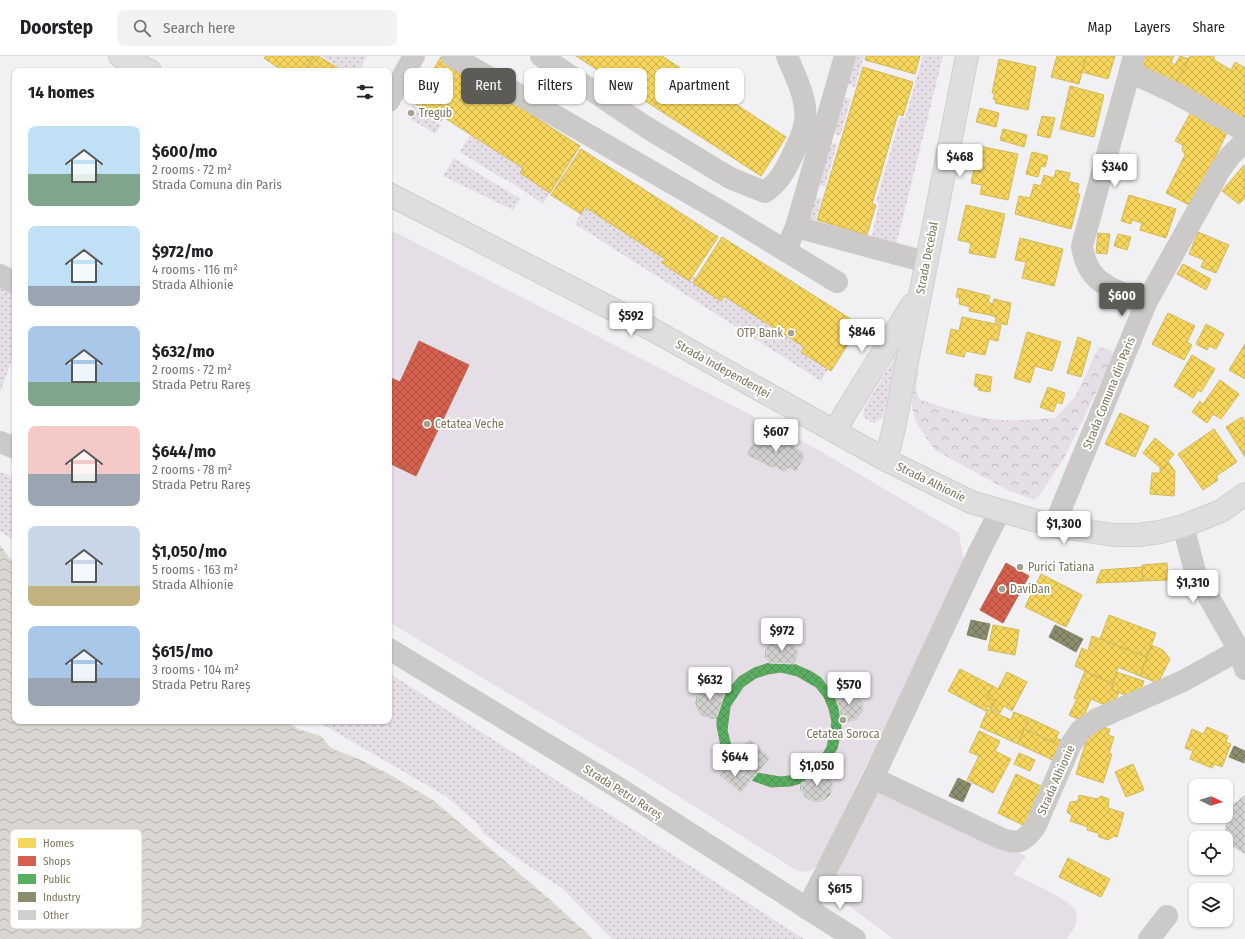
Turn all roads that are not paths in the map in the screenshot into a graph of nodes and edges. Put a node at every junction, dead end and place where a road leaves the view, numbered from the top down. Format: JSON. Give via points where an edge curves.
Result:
{"nodes":[{"id":1,"x":120,"y":56,"type":"edge"},
{"id":2,"x":414,"y":56,"type":"edge"},
{"id":3,"x":452,"y":56,"type":"edge"},
{"id":4,"x":541,"y":56,"type":"edge"},
{"id":5,"x":787,"y":56,"type":"edge"},
{"id":6,"x":846,"y":56,"type":"edge"},
{"id":7,"x":967,"y":56,"type":"edge"},
{"id":8,"x":481,"y":64,"type":"edge"},
{"id":9,"x":1132,"y":64,"type":"edge"},
{"id":10,"x":144,"y":68,"type":"edge"},
{"id":11,"x":392,"y":96,"type":"edge"},
{"id":12,"x":1245,"y":131,"type":"edge"},
{"id":13,"x":1245,"y":140,"type":"edge"},
{"id":14,"x":392,"y":196,"type":"edge"},
{"id":15,"x":796,"y":227,"type":"junction"},
{"id":16,"x":785,"y":251,"type":"junction"},
{"id":17,"x":926,"y":262,"type":"junction"},
{"id":18,"x":0,"y":275,"type":"edge"},
{"id":19,"x":12,"y":281,"type":"edge"},
{"id":20,"x":837,"y":282,"type":"dead end"},
{"id":21,"x":919,"y":294,"type":"junction"},
{"id":22,"x":1146,"y":303,"type":"junction"},
{"id":23,"x":835,"y":430,"type":"junction"},
{"id":24,"x":0,"y":442,"type":"edge"},
{"id":25,"x":12,"y":447,"type":"edge"},
{"id":26,"x":886,"y":460,"type":"junction"},
{"id":27,"x":1245,"y":494,"type":"edge"},
{"id":28,"x":1000,"y":512,"type":"junction"},
{"id":29,"x":1054,"y":526,"type":"junction"},
{"id":30,"x":1183,"y":526,"type":"junction"},
{"id":31,"x":392,"y":651,"type":"edge"},
{"id":32,"x":1242,"y":660,"type":"edge"},
{"id":33,"x":873,"y":778,"type":"junction"},
{"id":34,"x":807,"y":909,"type":"junction"},
{"id":35,"x":1167,"y":916,"type":"dead end"},
{"id":36,"x":855,"y":939,"type":"edge"},
{"id":37,"x":1149,"y":939,"type":"edge"}],
"edges":[{"from":1,"to":10,"type":"main road"},
{"from":2,"to":11,"type":"street"},
{"from":3,"to":8,"type":"street"},
{"from":4,"to":5,"type":"street","via":[[646,127],[730,178],[765,192],[783,175],[805,122],[800,89]]},
{"from":6,"to":15,"type":"street"},
{"from":7,"to":17,"type":"main road","name":"Strada Decebal"},
{"from":8,"to":16,"type":"street"},
{"from":9,"to":12,"type":"street","via":[[1170,90]]},
{"from":9,"to":22,"type":"street","via":[[1082,246],[1084,260],[1090,272],[1108,287]]},
{"from":13,"to":22,"type":"street","name":"Strada Comuna din Paris","via":[[1220,170]]},
{"from":14,"to":23,"type":"main road","name":"Strada Independenței","via":[[654,330]]},
{"from":15,"to":16,"type":"street"},
{"from":15,"to":17,"type":"street"},
{"from":16,"to":20,"type":"street"},
{"from":17,"to":21,"type":"main road","name":"Strada Decebal"},
{"from":18,"to":19,"type":"street"},
{"from":21,"to":23,"type":"main road"},
{"from":21,"to":26,"type":"main road","name":"Strada Decebal"},
{"from":22,"to":29,"type":"street","name":"Strada Comuna din Paris"},
{"from":23,"to":26,"type":"main road","name":"Strada Independenței"},
{"from":24,"to":25,"type":"street"},
{"from":26,"to":28,"type":"main road","name":"Strada Alhionie","via":[[971,502]]},
{"from":27,"to":30,"type":"main road","name":"Strada Alhionie","via":[[1220,511]]},
{"from":28,"to":29,"type":"main road","name":"Strada Alhionie"},
{"from":28,"to":33,"type":"street"},
{"from":29,"to":30,"type":"main road","name":"Strada Alhionie","via":[[1114,535],[1138,535]]},
{"from":30,"to":32,"type":"street","name":"Strada Alhionie","via":[[1196,575]]},
{"from":31,"to":34,"type":"street","name":"Strada Petru Rareș","via":[[622,790]]},
{"from":32,"to":33,"type":"street","name":"Strada Alhionie","via":[[1183,681],[1097,719],[1081,730],[1071,744],[1035,827],[1028,837],[1020,841],[1010,842],[1000,838]]},
{"from":33,"to":34,"type":"street"},
{"from":34,"to":36,"type":"street","name":"Strada Petru Rareș"},
{"from":35,"to":37,"type":"street"}]}
